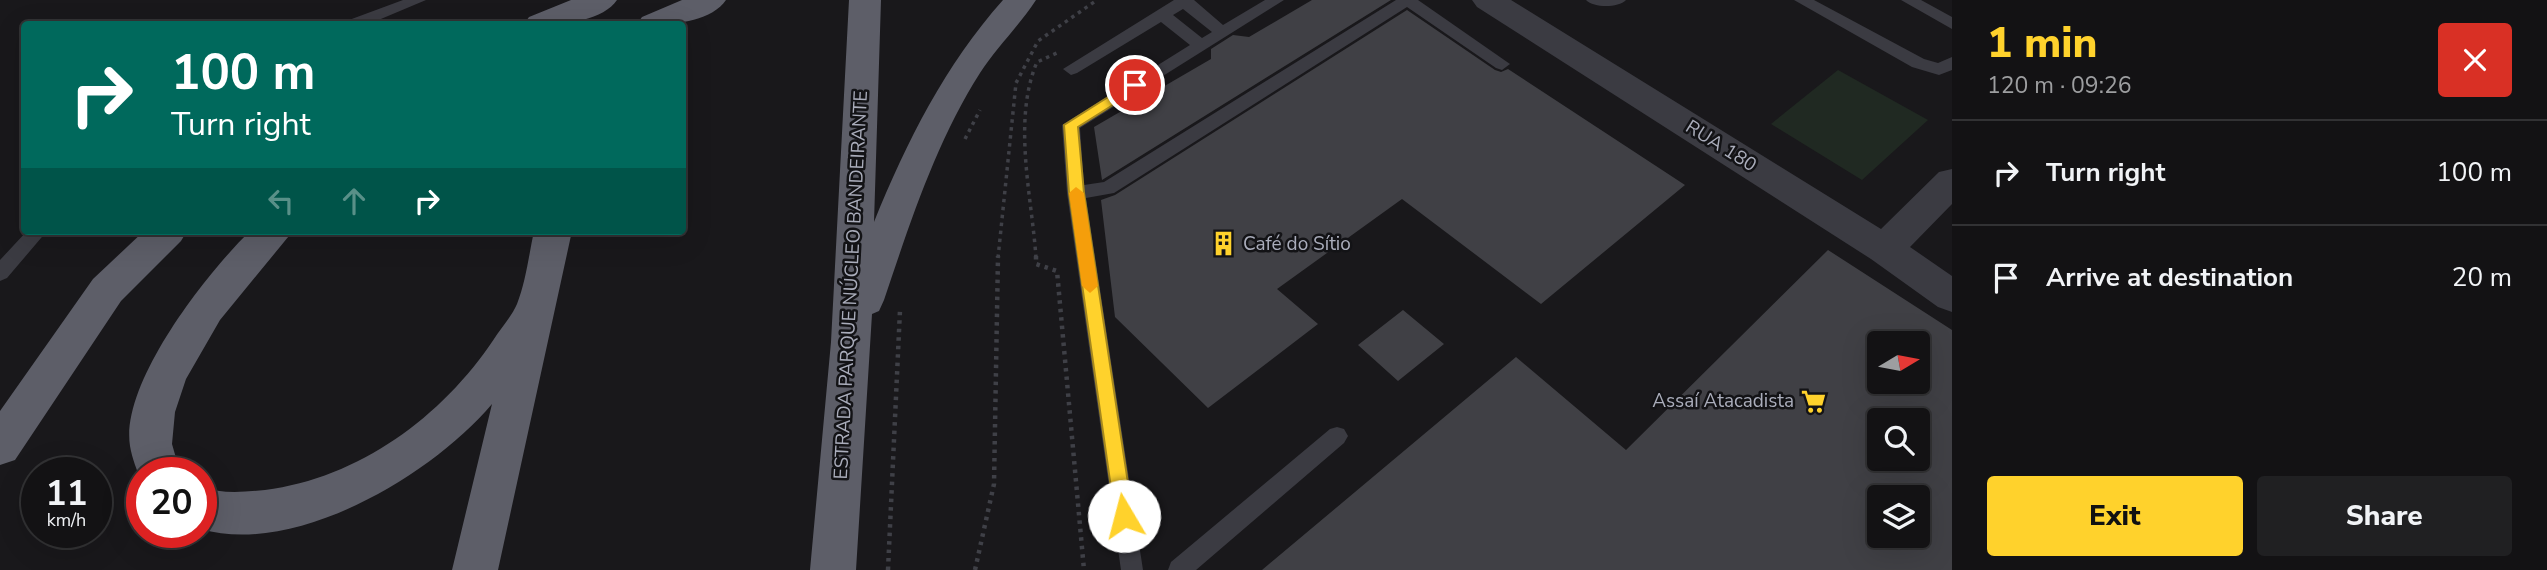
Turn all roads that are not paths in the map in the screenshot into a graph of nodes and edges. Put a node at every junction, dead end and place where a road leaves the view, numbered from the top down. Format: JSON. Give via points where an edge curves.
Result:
{"nodes":[{"id":1,"x":418,"y":0,"type":"edge"},
{"id":2,"x":601,"y":0,"type":"edge"},
{"id":3,"x":610,"y":0,"type":"edge"},
{"id":4,"x":710,"y":0,"type":"edge"},
{"id":5,"x":865,"y":0,"type":"edge"},
{"id":6,"x":1020,"y":0,"type":"edge"},
{"id":7,"x":1276,"y":0,"type":"edge"},
{"id":8,"x":1407,"y":0,"type":"edge"},
{"id":9,"x":1488,"y":0,"type":"edge"},
{"id":10,"x":1594,"y":0,"type":"edge"},
{"id":11,"x":1618,"y":0,"type":"edge"},
{"id":12,"x":1909,"y":0,"type":"edge"},
{"id":13,"x":1185,"y":1,"type":"edge"},
{"id":14,"x":1806,"y":1,"type":"edge"},
{"id":15,"x":1163,"y":15,"type":"junction"},
{"id":16,"x":363,"y":21,"type":"edge"},
{"id":17,"x":548,"y":21,"type":"edge"},
{"id":18,"x":605,"y":21,"type":"edge"},
{"id":19,"x":660,"y":21,"type":"edge"},
{"id":20,"x":1952,"y":24,"type":"edge"},
{"id":21,"x":1222,"y":32,"type":"junction"},
{"id":22,"x":1199,"y":44,"type":"junction"},
{"id":23,"x":1952,"y":63,"type":"edge"},
{"id":24,"x":1502,"y":64,"type":"dead end"},
{"id":25,"x":1072,"y":69,"type":"dead end"},
{"id":26,"x":1952,"y":182,"type":"edge"},
{"id":27,"x":1076,"y":193,"type":"junction"},
{"id":28,"x":34,"y":235,"type":"edge"},
{"id":29,"x":164,"y":235,"type":"edge"},
{"id":30,"x":270,"y":235,"type":"edge"},
{"id":31,"x":552,"y":235,"type":"edge"},
{"id":32,"x":1884,"y":249,"type":"junction"},
{"id":33,"x":0,"y":273,"type":"edge"},
{"id":34,"x":1952,"y":296,"type":"edge"},
{"id":35,"x":534,"y":311,"type":"junction"},
{"id":36,"x":851,"y":342,"type":"junction"},
{"id":37,"x":1337,"y":436,"type":"dead end"},
{"id":38,"x":0,"y":446,"type":"edge"},
{"id":39,"x":153,"y":457,"type":"edge"},
{"id":40,"x":217,"y":509,"type":"edge"},
{"id":41,"x":475,"y":570,"type":"edge"},
{"id":42,"x":833,"y":570,"type":"edge"},
{"id":43,"x":1132,"y":570,"type":"edge"},
{"id":44,"x":1179,"y":570,"type":"edge"}],
"edges":[{"from":1,"to":16,"type":"lane"},
{"from":2,"to":17,"type":"highway"},
{"from":3,"to":18,"type":"highway"},
{"from":4,"to":19,"type":"highway"},
{"from":5,"to":36,"type":"highway","name":"ESTRADA PARQUE NÚCLEO BANDEIRANTE"},
{"from":6,"to":36,"type":"highway","via":[[996,24],[940,113],[895,212]]},
{"from":7,"to":21,"type":"lane"},
{"from":8,"to":24,"type":"lane"},
{"from":8,"to":27,"type":"lane","via":[[1108,188]]},
{"from":9,"to":32,"type":"street","name":"RUA 180"},
{"from":10,"to":11,"type":"lane"},
{"from":12,"to":20,"type":"lane"},
{"from":13,"to":15,"type":"lane"},
{"from":13,"to":21,"type":"lane"},
{"from":14,"to":23,"type":"lane","via":[[1918,63],[1939,69]]},
{"from":15,"to":22,"type":"lane"},
{"from":15,"to":25,"type":"lane"},
{"from":21,"to":22,"type":"lane"},
{"from":22,"to":27,"type":"lane","via":[[1071,125]]},
{"from":26,"to":32,"type":"street"},
{"from":27,"to":43,"type":"lane"},
{"from":28,"to":33,"type":"lane"},
{"from":29,"to":38,"type":"highway","via":[[107,290]]},
{"from":30,"to":39,"type":"highway","via":[[209,304],[177,353],[155,409],[149,446]]},
{"from":31,"to":35,"type":"highway"},
{"from":32,"to":34,"type":"street","name":"RUA 180"},
{"from":35,"to":40,"type":"highway","via":[[486,382],[443,428],[403,457],[358,484],[306,504],[255,512]]},
{"from":35,"to":41,"type":"highway"},
{"from":36,"to":42,"type":"highway","name":"ESTRADA PARQUE NÚCLEO BANDEIRANTE"},
{"from":37,"to":44,"type":"lane"}]}
